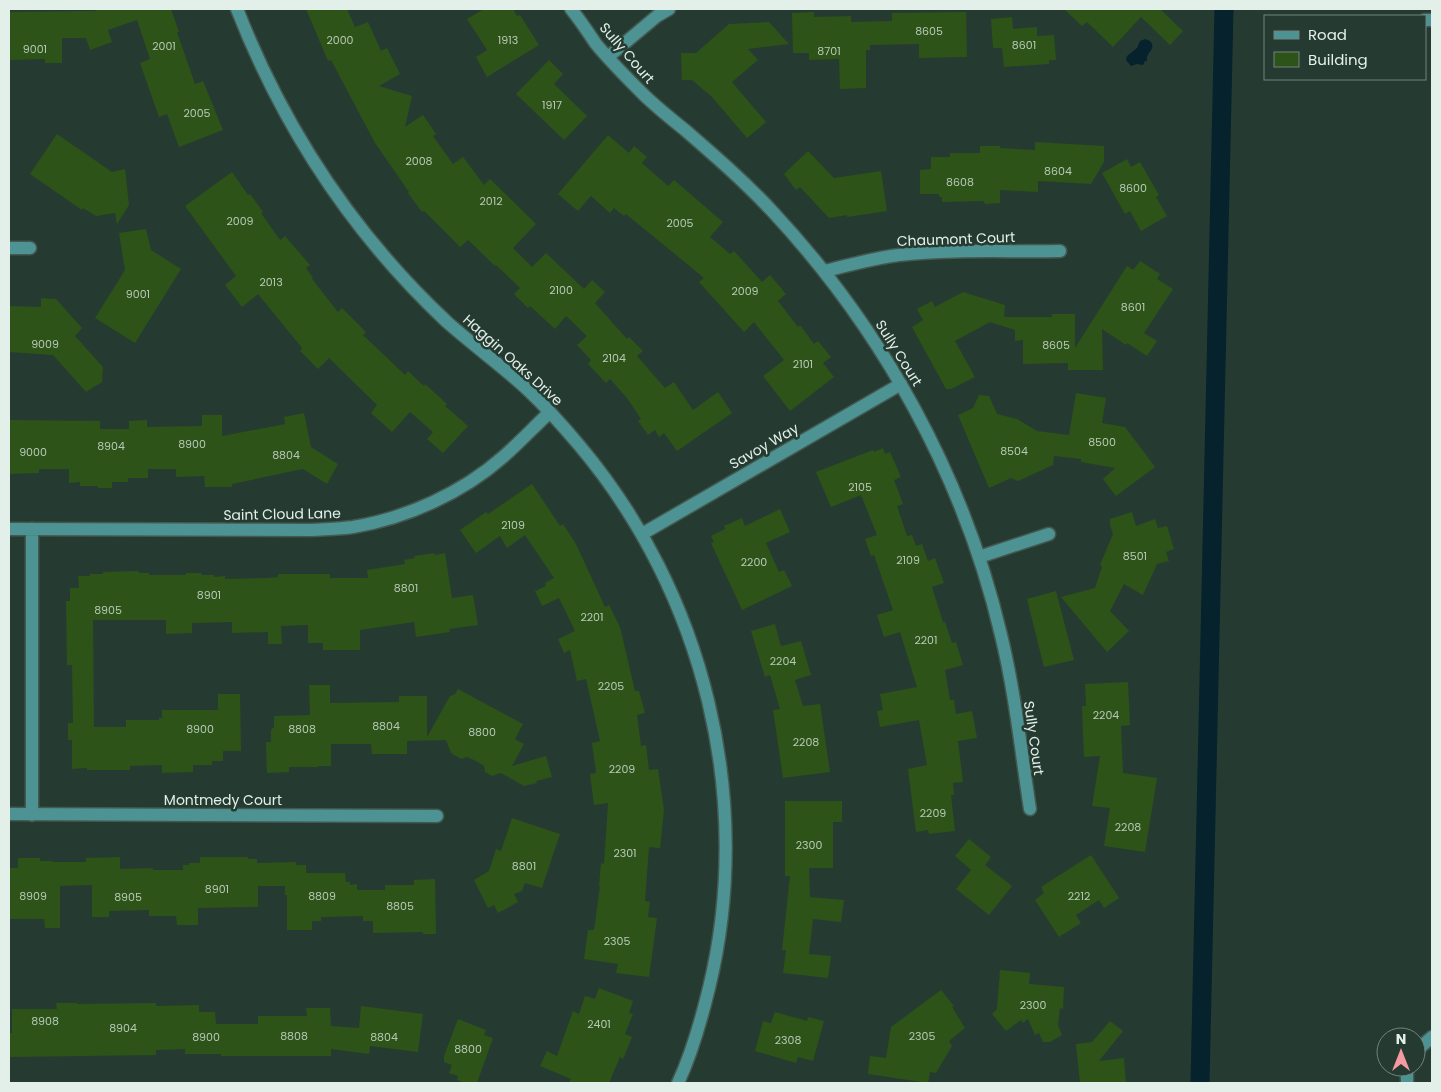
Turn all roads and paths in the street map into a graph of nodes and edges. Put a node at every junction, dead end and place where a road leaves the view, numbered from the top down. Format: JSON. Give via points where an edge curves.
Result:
{"nodes":[{"id":1,"x":237,"y":9,"type":"edge"},
{"id":2,"x":571,"y":9,"type":"edge"},
{"id":3,"x":669,"y":9,"type":"edge"},
{"id":4,"x":608,"y":57,"type":"junction"},
{"id":5,"x":9,"y":248,"type":"edge"},
{"id":6,"x":30,"y":248,"type":"dead end"},
{"id":7,"x":1060,"y":252,"type":"dead end"},
{"id":8,"x":824,"y":271,"type":"junction"},
{"id":9,"x":902,"y":384,"type":"junction"},
{"id":10,"x":550,"y":412,"type":"junction"},
{"id":11,"x":9,"y":529,"type":"edge"},
{"id":12,"x":32,"y":529,"type":"junction"},
{"id":13,"x":642,"y":534,"type":"junction"},
{"id":14,"x":1049,"y":534,"type":"dead end"},
{"id":15,"x":979,"y":557,"type":"junction"},
{"id":16,"x":1030,"y":809,"type":"dead end"},
{"id":17,"x":9,"y":814,"type":"edge"},
{"id":18,"x":32,"y":815,"type":"junction"},
{"id":19,"x":437,"y":816,"type":"dead end"},
{"id":20,"x":678,"y":1083,"type":"edge"}],
"edges":[{"from":1,"to":10,"type":"street","name":"Haggin Oaks Drive","via":[[276,97],[303,146],[370,241],[448,322]]},
{"from":2,"to":4,"type":"street","name":"Sully Court"},
{"from":3,"to":4,"type":"street"},
{"from":4,"to":8,"type":"street","name":"Sully Court","via":[[643,95],[726,166],[778,217]]},
{"from":5,"to":6,"type":"street"},
{"from":7,"to":8,"type":"street","name":"Chaumont Court","via":[[907,254]]},
{"from":8,"to":9,"type":"street","name":"Sully Court"},
{"from":9,"to":13,"type":"street","name":"Savoy Way"},
{"from":9,"to":15,"type":"street","name":"Sully Court","via":[[957,497]]},
{"from":10,"to":12,"type":"street","name":"Saint Cloud Lane","via":[[502,458],[473,480],[413,511],[383,520],[352,527],[311,530]]},
{"from":10,"to":13,"type":"street","name":"Haggin Oaks Drive","via":[[613,488]]},
{"from":11,"to":12,"type":"street","name":"Saint Cloud Lane"},
{"from":12,"to":18,"type":"street"},
{"from":13,"to":20,"type":"street","name":"Haggin Oaks Drive","via":[[668,584],[702,675],[714,728],[725,816],[725,870],[714,967],[701,1021]]},
{"from":14,"to":15,"type":"street"},
{"from":15,"to":16,"type":"street","name":"Sully Court","via":[[1001,634]]},
{"from":17,"to":18,"type":"street","name":"Montmedy Court"},
{"from":18,"to":19,"type":"street","name":"Montmedy Court"}]}
